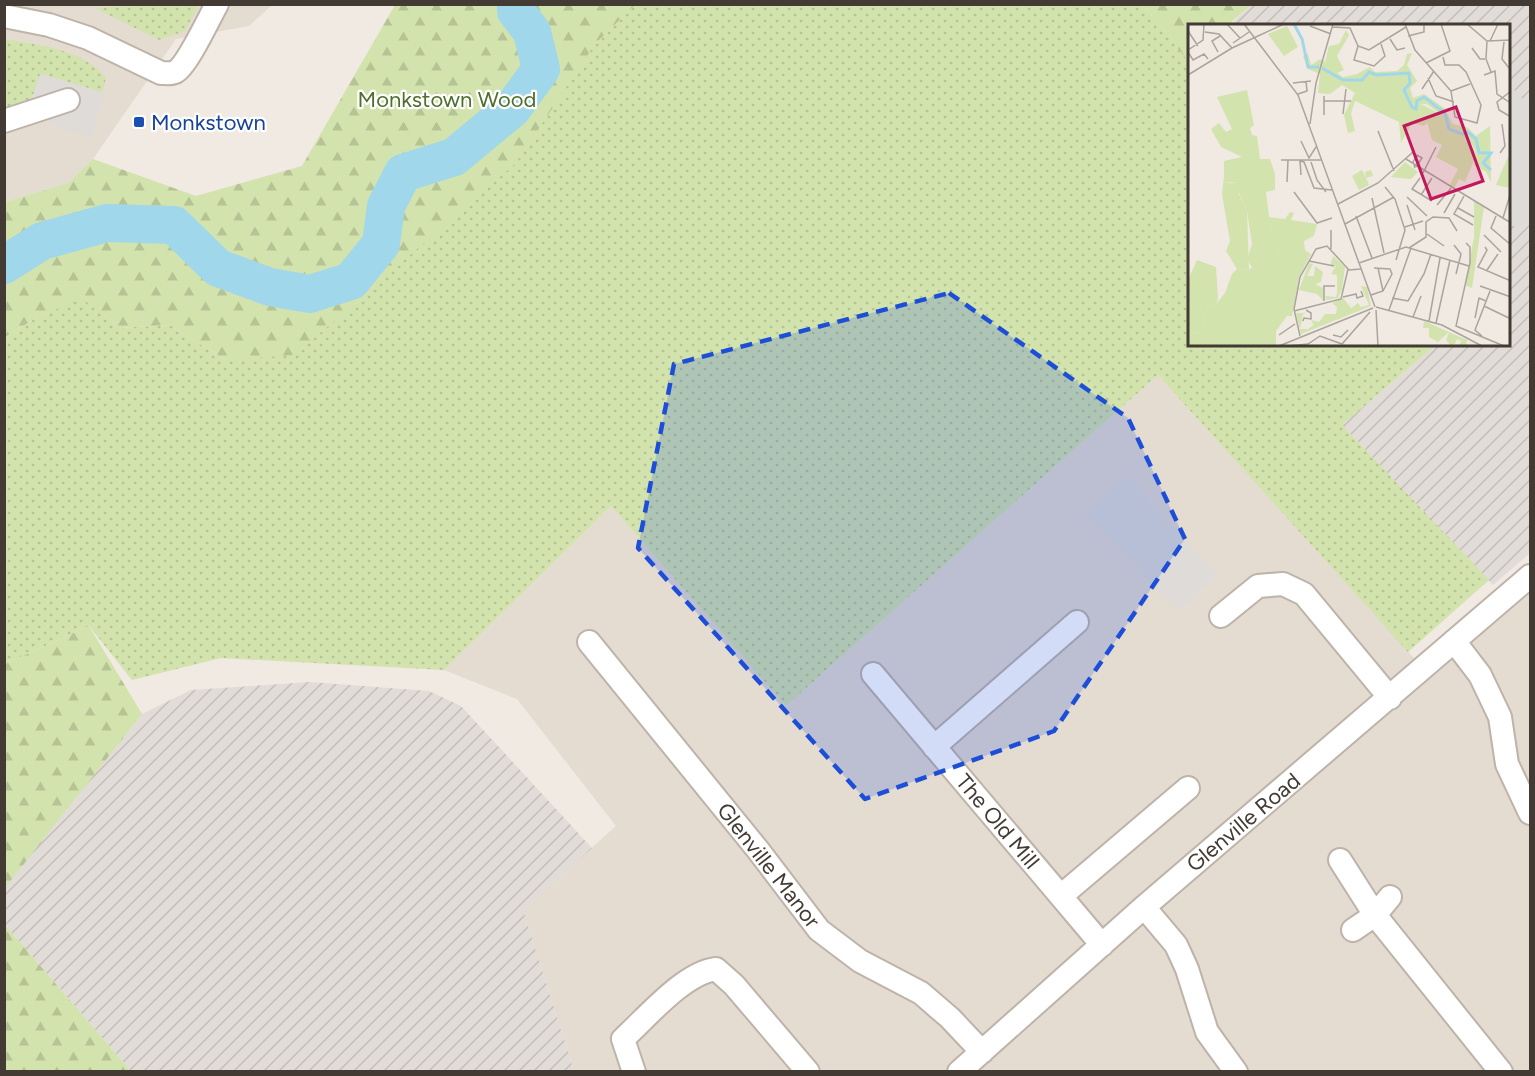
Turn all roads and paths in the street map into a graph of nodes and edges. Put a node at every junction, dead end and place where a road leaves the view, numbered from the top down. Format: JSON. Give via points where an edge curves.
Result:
{"nodes":[{"id":1,"x":217,"y":4,"type":"edge"},
{"id":2,"x":4,"y":16,"type":"edge"},
{"id":3,"x":68,"y":100,"type":"dead end"},
{"id":4,"x":4,"y":121,"type":"edge"},
{"id":5,"x":1530,"y":576,"type":"edge"},
{"id":6,"x":1221,"y":616,"type":"dead end"},
{"id":7,"x":1077,"y":622,"type":"dead end"},
{"id":8,"x":1454,"y":641,"type":"junction"},
{"id":9,"x":589,"y":642,"type":"dead end"},
{"id":10,"x":873,"y":674,"type":"dead end"},
{"id":11,"x":1390,"y":698,"type":"junction"},
{"id":12,"x":934,"y":747,"type":"junction"},
{"id":13,"x":1188,"y":788,"type":"dead end"},
{"id":14,"x":1530,"y":813,"type":"edge"},
{"id":15,"x":1340,"y":860,"type":"dead end"},
{"id":16,"x":1061,"y":896,"type":"junction"},
{"id":17,"x":1390,"y":897,"type":"dead end"},
{"id":18,"x":1144,"y":907,"type":"junction"},
{"id":19,"x":1375,"y":915,"type":"junction"},
{"id":20,"x":1353,"y":930,"type":"dead end"},
{"id":21,"x":1102,"y":945,"type":"junction"},
{"id":22,"x":982,"y":1052,"type":"junction"},
{"id":23,"x":634,"y":1071,"type":"edge"},
{"id":24,"x":808,"y":1071,"type":"edge"},
{"id":25,"x":960,"y":1071,"type":"edge"},
{"id":26,"x":1236,"y":1071,"type":"edge"},
{"id":27,"x":1501,"y":1071,"type":"edge"}],
"edges":[{"from":1,"to":2,"type":"street","via":[[190,54],[173,74],[161,73],[88,38]]},
{"from":3,"to":4,"type":"street"},
{"from":5,"to":8,"type":"street","name":"Glenville Road"},
{"from":6,"to":11,"type":"street","via":[[1258,586],[1283,584],[1304,594]]},
{"from":7,"to":12,"type":"street"},
{"from":8,"to":11,"type":"street","name":"Glenville Road"},
{"from":8,"to":14,"type":"street","via":[[1480,675],[1500,717],[1508,764]]},
{"from":9,"to":22,"type":"street","name":"Glenville Manor","via":[[819,930],[860,961],[921,993]]},
{"from":10,"to":12,"type":"street","name":"The Old Mill"},
{"from":11,"to":18,"type":"street","name":"Glenville Road"},
{"from":12,"to":16,"type":"street","name":"The Old Mill"},
{"from":13,"to":16,"type":"street"},
{"from":15,"to":19,"type":"street"},
{"from":16,"to":21,"type":"street","name":"The Old Mill"},
{"from":17,"to":19,"type":"street"},
{"from":18,"to":21,"type":"street","name":"Glenville Road"},
{"from":18,"to":26,"type":"street","via":[[1176,945],[1207,1032]]},
{"from":19,"to":20,"type":"street"},
{"from":19,"to":27,"type":"street"},
{"from":21,"to":22,"type":"street","name":"Glenville Road"},
{"from":22,"to":25,"type":"street","name":"Glenville Road"},
{"from":23,"to":24,"type":"street","via":[[623,1039],[676,990],[706,970],[716,969]]}]}
